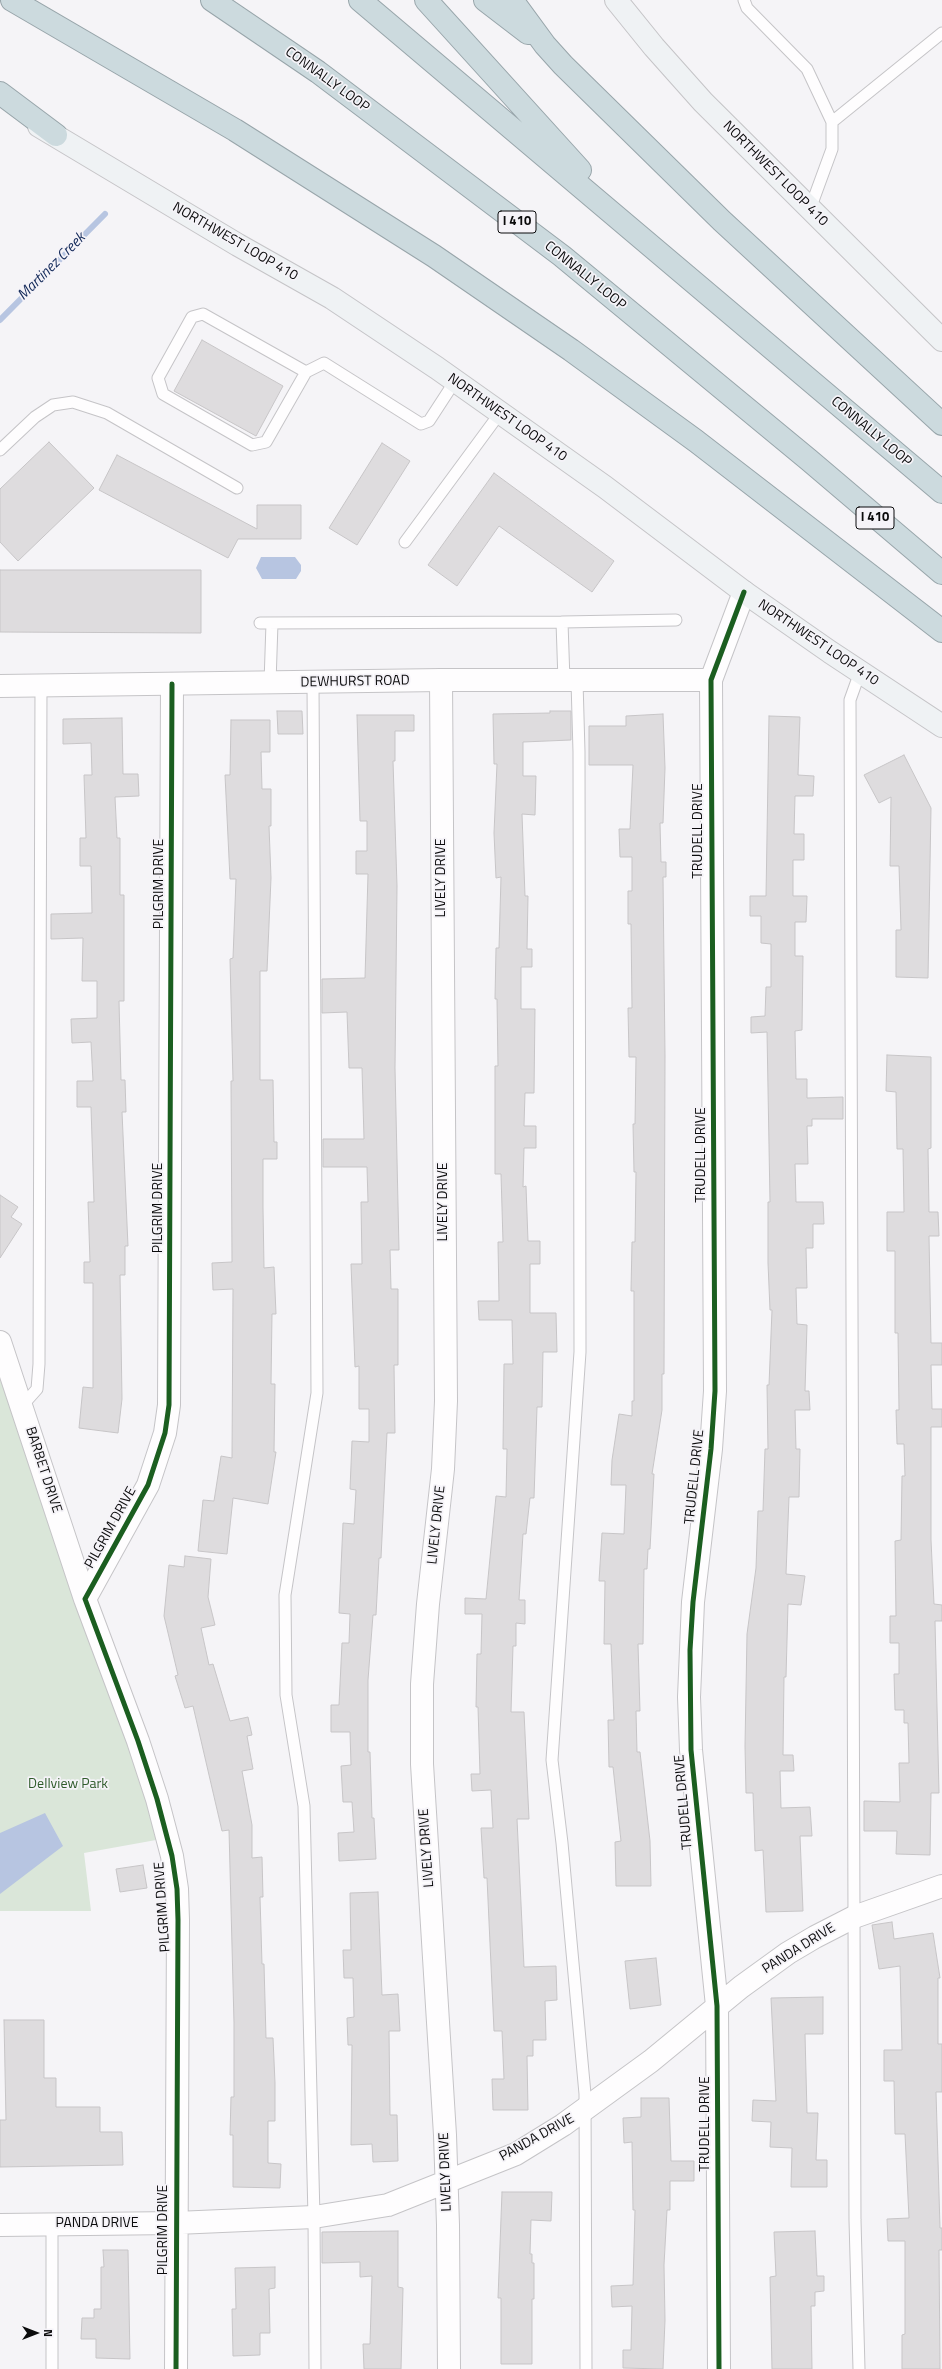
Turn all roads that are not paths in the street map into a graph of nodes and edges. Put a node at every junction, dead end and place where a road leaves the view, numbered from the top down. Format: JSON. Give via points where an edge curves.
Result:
{"nodes":[{"id":1,"x":4,"y":0,"type":"edge"},
{"id":2,"x":12,"y":0,"type":"edge"},
{"id":3,"x":212,"y":0,"type":"edge"},
{"id":4,"x":360,"y":0,"type":"edge"},
{"id":5,"x":426,"y":0,"type":"edge"},
{"id":6,"x":485,"y":0,"type":"edge"},
{"id":7,"x":512,"y":0,"type":"edge"},
{"id":8,"x":616,"y":0,"type":"edge"},
{"id":9,"x":744,"y":0,"type":"edge"},
{"id":10,"x":942,"y":33,"type":"edge"},
{"id":11,"x":85,"y":43,"type":"junction"},
{"id":12,"x":545,"y":45,"type":"junction"},
{"id":13,"x":0,"y":93,"type":"edge"},
{"id":14,"x":0,"y":105,"type":"edge"},
{"id":15,"x":832,"y":122,"type":"junction"},
{"id":16,"x":56,"y":135,"type":"junction"},
{"id":17,"x":810,"y":209,"type":"junction"},
{"id":18,"x":636,"y":232,"type":"junction"},
{"id":19,"x":942,"y":340,"type":"edge"},
{"id":20,"x":306,"y":372,"type":"junction"},
{"id":21,"x":455,"y":381,"type":"junction"},
{"id":22,"x":500,"y":413,"type":"junction"},
{"id":23,"x":942,"y":424,"type":"edge"},
{"id":24,"x":0,"y":450,"type":"edge"},
{"id":25,"x":237,"y":488,"type":"dead end"},
{"id":26,"x":942,"y":492,"type":"edge"},
{"id":27,"x":405,"y":542,"type":"dead end"},
{"id":28,"x":942,"y":573,"type":"edge"},
{"id":29,"x":744,"y":592,"type":"junction"},
{"id":30,"x":676,"y":620,"type":"dead end"},
{"id":31,"x":562,"y":622,"type":"junction"},
{"id":32,"x":260,"y":623,"type":"dead end"},
{"id":33,"x":272,"y":623,"type":"junction"},
{"id":34,"x":942,"y":631,"type":"edge"},
{"id":35,"x":860,"y":672,"type":"junction"},
{"id":36,"x":441,"y":680,"type":"junction"},
{"id":37,"x":711,"y":680,"type":"junction"},
{"id":38,"x":570,"y":681,"type":"junction"},
{"id":39,"x":313,"y":682,"type":"junction"},
{"id":40,"x":270,"y":683,"type":"junction"},
{"id":41,"x":172,"y":684,"type":"junction"},
{"id":42,"x":41,"y":685,"type":"junction"},
{"id":43,"x":0,"y":686,"type":"edge"},
{"id":44,"x":911,"y":705,"type":"junction"},
{"id":45,"x":942,"y":710,"type":"edge"},
{"id":46,"x":942,"y":726,"type":"edge"},
{"id":47,"x":0,"y":1342,"type":"edge"},
{"id":48,"x":21,"y":1407,"type":"junction"},
{"id":49,"x":85,"y":1598,"type":"junction"},
{"id":50,"x":942,"y":1886,"type":"edge"},
{"id":51,"x":854,"y":1917,"type":"junction"},
{"id":52,"x":717,"y":2006,"type":"junction"},
{"id":53,"x":585,"y":2111,"type":"junction"},
{"id":54,"x":447,"y":2182,"type":"junction"},
{"id":55,"x":314,"y":2217,"type":"junction"},
{"id":56,"x":52,"y":2224,"type":"junction"},
{"id":57,"x":176,"y":2224,"type":"junction"},
{"id":58,"x":0,"y":2225,"type":"edge"},
{"id":59,"x":52,"y":2369,"type":"edge"},
{"id":60,"x":176,"y":2369,"type":"edge"},
{"id":61,"x":315,"y":2369,"type":"edge"},
{"id":62,"x":449,"y":2369,"type":"edge"},
{"id":63,"x":586,"y":2369,"type":"edge"},
{"id":64,"x":718,"y":2369,"type":"edge"},
{"id":65,"x":859,"y":2369,"type":"edge"}],
"edges":[{"from":1,"to":11,"type":"highway"},
{"from":2,"to":11,"type":"highway"},
{"from":3,"to":28,"type":"highway","name":"CONNALLY LOOP","number":"I 410","via":[[318,72],[562,256]]},
{"from":4,"to":18,"type":"highway","name":"CONNALLY LOOP"},
{"from":5,"to":18,"type":"highway"},
{"from":6,"to":12,"type":"highway"},
{"from":7,"to":12,"type":"highway"},
{"from":8,"to":17,"type":"main road","name":"NORTHWEST LOOP 410","via":[[703,102]]},
{"from":9,"to":15,"type":"lane","via":[[747,8],[807,69]]},
{"from":10,"to":15,"type":"lane"},
{"from":11,"to":34,"type":"highway","via":[[235,130],[434,256],[571,350],[702,446]]},
{"from":12,"to":23,"type":"highway","via":[[722,221]]},
{"from":13,"to":16,"type":"highway"},
{"from":14,"to":16,"type":"main road","name":"NORTHWEST LOOP 410"},
{"from":15,"to":17,"type":"lane","via":[[832,149]]},
{"from":16,"to":21,"type":"main road","name":"NORTHWEST LOOP 410","via":[[238,245],[332,298]]},
{"from":17,"to":19,"type":"main road","name":"NORTHWEST LOOP 410"},
{"from":18,"to":26,"type":"highway","name":"CONNALLY LOOP"},
{"from":20,"to":20,"type":"lane","via":[[203,314],[192,317],[158,378],[163,394],[252,445],[266,442]]},
{"from":20,"to":21,"type":"lane","via":[[324,363],[421,424],[429,421]]},
{"from":21,"to":22,"type":"main road","name":"NORTHWEST LOOP 410"},
{"from":22,"to":27,"type":"lane"},
{"from":22,"to":29,"type":"main road","name":"NORTHWEST LOOP 410","via":[[605,487]]},
{"from":24,"to":25,"type":"lane","via":[[35,417],[53,406],[73,402],[107,413]]},
{"from":29,"to":35,"type":"main road","name":"NORTHWEST LOOP 410"},
{"from":29,"to":37,"type":"street","name":"TRUDELL DRIVE"},
{"from":30,"to":31,"type":"lane"},
{"from":31,"to":33,"type":"lane"},
{"from":31,"to":38,"type":"lane"},
{"from":32,"to":33,"type":"lane"},
{"from":33,"to":40,"type":"lane"},
{"from":35,"to":44,"type":"main road","name":"NORTHWEST LOOP 410"},
{"from":35,"to":51,"type":"lane","via":[[850,700]]},
{"from":36,"to":38,"type":"street","name":"DEWHURST ROAD"},
{"from":36,"to":39,"type":"street","name":"DEWHURST ROAD"},
{"from":36,"to":54,"type":"street","name":"LIVELY DRIVE","via":[[446,1401],[443,1469],[422,1684],[422,1764]]},
{"from":37,"to":38,"type":"street","name":"DEWHURST ROAD"},
{"from":37,"to":52,"type":"street","name":"TRUDELL DRIVE","via":[[715,1392],[693,1602],[689,1697],[691,1750]]},
{"from":38,"to":53,"type":"lane","via":[[579,752],[580,1352],[552,1760],[579,2010]]},
{"from":39,"to":40,"type":"street","name":"DEWHURST ROAD"},
{"from":39,"to":55,"type":"lane","via":[[317,1393],[285,1595],[286,1694],[304,1806]]},
{"from":40,"to":41,"type":"street","name":"DEWHURST ROAD"},
{"from":41,"to":42,"type":"street","name":"DEWHURST ROAD"},
{"from":41,"to":49,"type":"street","name":"PILGRIM DRIVE","via":[[169,1404],[165,1433],[148,1485]]},
{"from":42,"to":43,"type":"street","name":"DEWHURST ROAD"},
{"from":42,"to":48,"type":"lane","via":[[39,1364],[37,1389]]},
{"from":44,"to":45,"type":"main road"},
{"from":44,"to":46,"type":"main road","name":"NORTHWEST LOOP 410"},
{"from":47,"to":48,"type":"street","name":"BARBET DRIVE"},
{"from":48,"to":49,"type":"street","name":"BARBET DRIVE"},
{"from":49,"to":57,"type":"street","name":"PILGRIM DRIVE","via":[[138,1741],[172,1856],[178,1920]]},
{"from":50,"to":51,"type":"street","name":"PANDA DRIVE"},
{"from":51,"to":52,"type":"street","name":"PANDA DRIVE","via":[[788,1953]]},
{"from":51,"to":65,"type":"lane","via":[[855,2220]]},
{"from":52,"to":53,"type":"street","name":"PANDA DRIVE"},
{"from":52,"to":64,"type":"street","name":"TRUDELL DRIVE"},
{"from":53,"to":54,"type":"street","name":"PANDA DRIVE","via":[[516,2154]]},
{"from":53,"to":63,"type":"lane"},
{"from":54,"to":55,"type":"street","name":"PANDA DRIVE","via":[[388,2205]]},
{"from":54,"to":62,"type":"street","name":"LIVELY DRIVE"},
{"from":55,"to":57,"type":"street","name":"PANDA DRIVE"},
{"from":55,"to":61,"type":"lane"},
{"from":56,"to":57,"type":"street","name":"PANDA DRIVE"},
{"from":56,"to":58,"type":"street","name":"PANDA DRIVE"},
{"from":56,"to":59,"type":"lane"},
{"from":57,"to":60,"type":"street","name":"PILGRIM DRIVE"}]}
